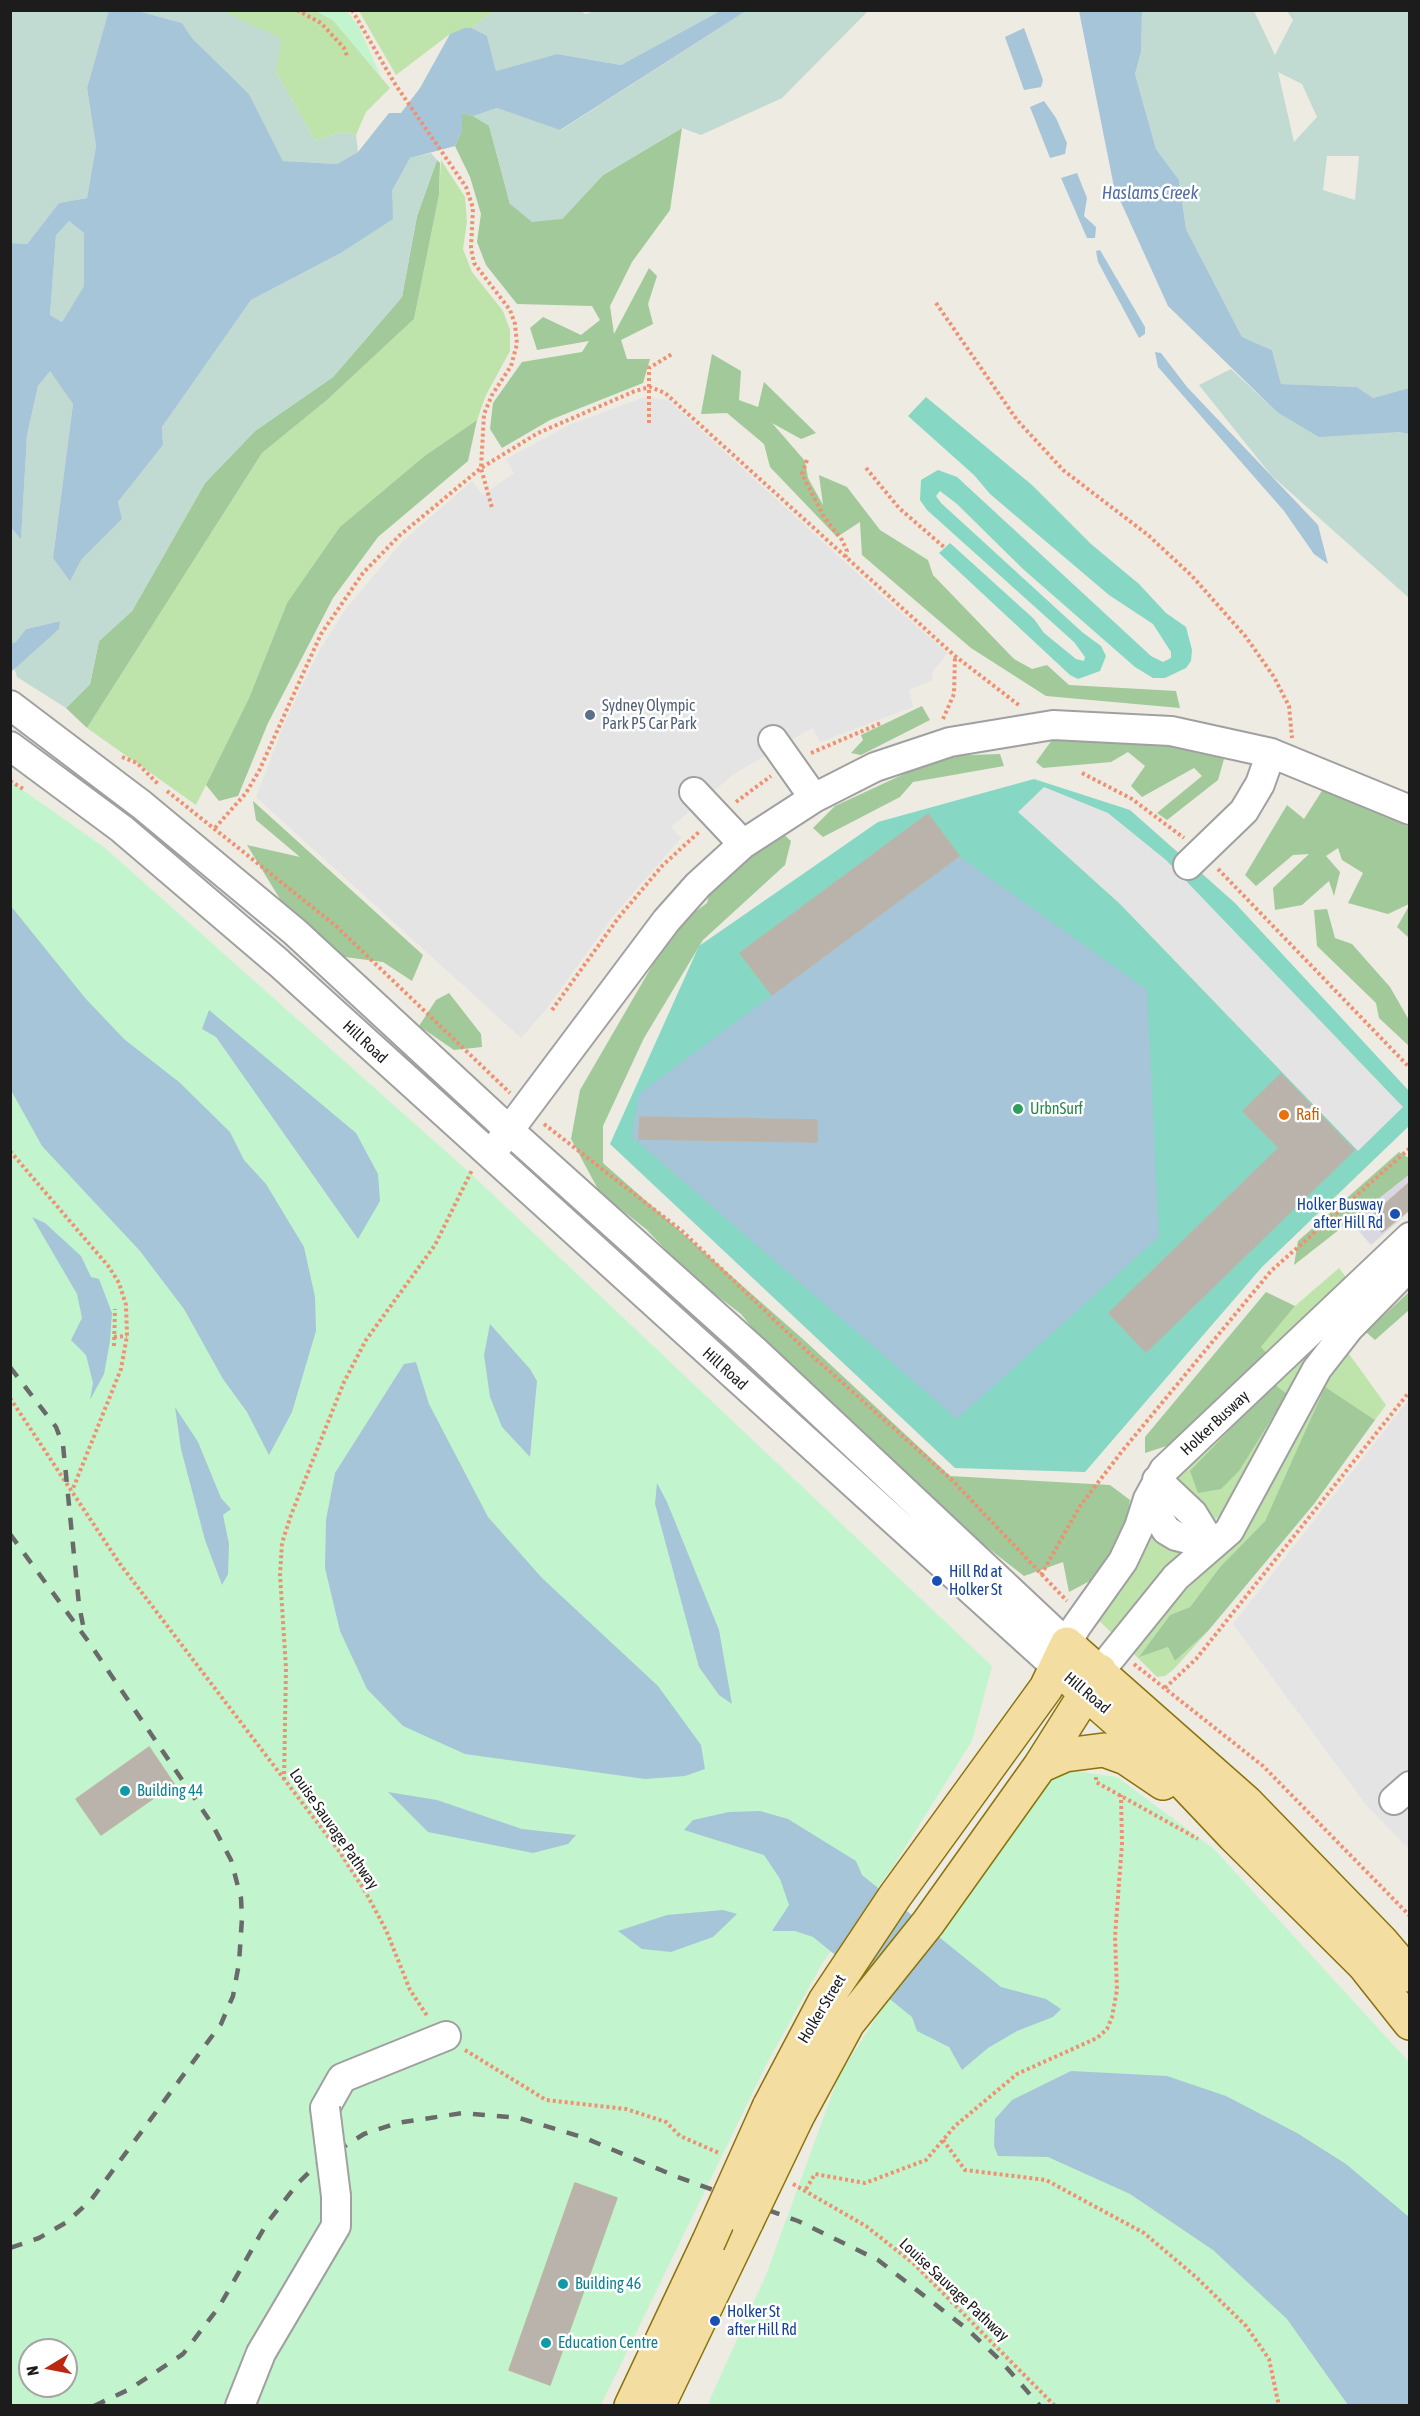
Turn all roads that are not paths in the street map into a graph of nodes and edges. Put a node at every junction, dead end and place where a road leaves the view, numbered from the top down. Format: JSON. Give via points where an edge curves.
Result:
{"nodes":[{"id":1,"x":10,"y":705,"type":"edge"},
{"id":2,"x":773,"y":740,"type":"dead end"},
{"id":3,"x":10,"y":746,"type":"edge"},
{"id":4,"x":1281,"y":748,"type":"junction"},
{"id":5,"x":693,"y":792,"type":"dead end"},
{"id":6,"x":814,"y":798,"type":"junction"},
{"id":7,"x":1410,"y":810,"type":"edge"},
{"id":8,"x":743,"y":844,"type":"junction"},
{"id":9,"x":1195,"y":859,"type":"road end"},
{"id":10,"x":510,"y":1131,"type":"junction"},
{"id":11,"x":482,"y":1161,"type":"junction"},
{"id":12,"x":1410,"y":1237,"type":"edge"},
{"id":13,"x":1410,"y":1266,"type":"edge"},
{"id":14,"x":1153,"y":1490,"type":"junction"},
{"id":15,"x":1212,"y":1545,"type":"junction"},
{"id":16,"x":1062,"y":1655,"type":"junction"},
{"id":17,"x":1093,"y":1681,"type":"junction"},
{"id":18,"x":1040,"y":1766,"type":"junction"},
{"id":19,"x":1234,"y":1836,"type":"junction"},
{"id":20,"x":1410,"y":1975,"type":"edge"},
{"id":21,"x":1410,"y":2023,"type":"edge"},
{"id":22,"x":446,"y":2036,"type":"road end"},
{"id":23,"x":783,"y":2112,"type":"junction"},
{"id":24,"x":240,"y":2406,"type":"edge"},
{"id":25,"x":631,"y":2406,"type":"edge"},
{"id":26,"x":658,"y":2406,"type":"edge"}],
"edges":[{"from":1,"to":10,"type":"street","name":"Hill Road","via":[[142,805],[295,932]]},
{"from":2,"to":6,"type":"street"},
{"from":3,"to":11,"type":"street","name":"Hill Road","via":[[122,829],[244,933]]},
{"from":4,"to":6,"type":"street","via":[[1171,731],[1053,725],[927,748],[875,767]]},
{"from":4,"to":7,"type":"street"},
{"from":4,"to":9,"type":"street","via":[[1244,811]]},
{"from":5,"to":8,"type":"street"},
{"from":6,"to":8,"type":"street"},
{"from":8,"to":10,"type":"street","via":[[666,921]]},
{"from":10,"to":11,"type":"street"},
{"from":10,"to":16,"type":"street","name":"Hill Road","via":[[756,1352]]},
{"from":11,"to":16,"type":"street","name":"Hill Road"},
{"from":12,"to":14,"type":"street","name":"Holker Busway"},
{"from":13,"to":15,"type":"street","via":[[1349,1328],[1317,1369],[1232,1526]]},
{"from":14,"to":15,"type":"street","via":[[1166,1530]]},
{"from":14,"to":16,"type":"street","name":"Holker Busway","via":[[1124,1561],[1076,1627]]},
{"from":15,"to":17,"type":"street","via":[[1176,1577]]},
{"from":16,"to":17,"type":"main road","name":"Hill Road"},
{"from":16,"to":23,"type":"main road","name":"Holker Street","via":[[1046,1688],[895,1896],[825,2001]]},
{"from":17,"to":18,"type":"main road","name":"Holker Street"},
{"from":17,"to":19,"type":"main road","name":"Hill Road"},
{"from":17,"to":20,"type":"main road","name":"Hill Road","via":[[1246,1802],[1382,1941]]},
{"from":18,"to":19,"type":"main road","via":[[1078,1752],[1115,1753],[1151,1773]]},
{"from":18,"to":23,"type":"main road","name":"Holker Street","via":[[928,1923]]},
{"from":19,"to":21,"type":"main road","name":"Hill Road","via":[[1364,1965]]},
{"from":22,"to":24,"type":"street","bridge":true,"via":[[342,2078],[325,2108],[336,2226],[261,2353]]},
{"from":23,"to":25,"type":"main road","name":"Holker Street","bridge":true,"via":[[708,2243]]},
{"from":23,"to":26,"type":"main road","name":"Holker Street","bridge":true,"via":[[747,2221]]}]}
